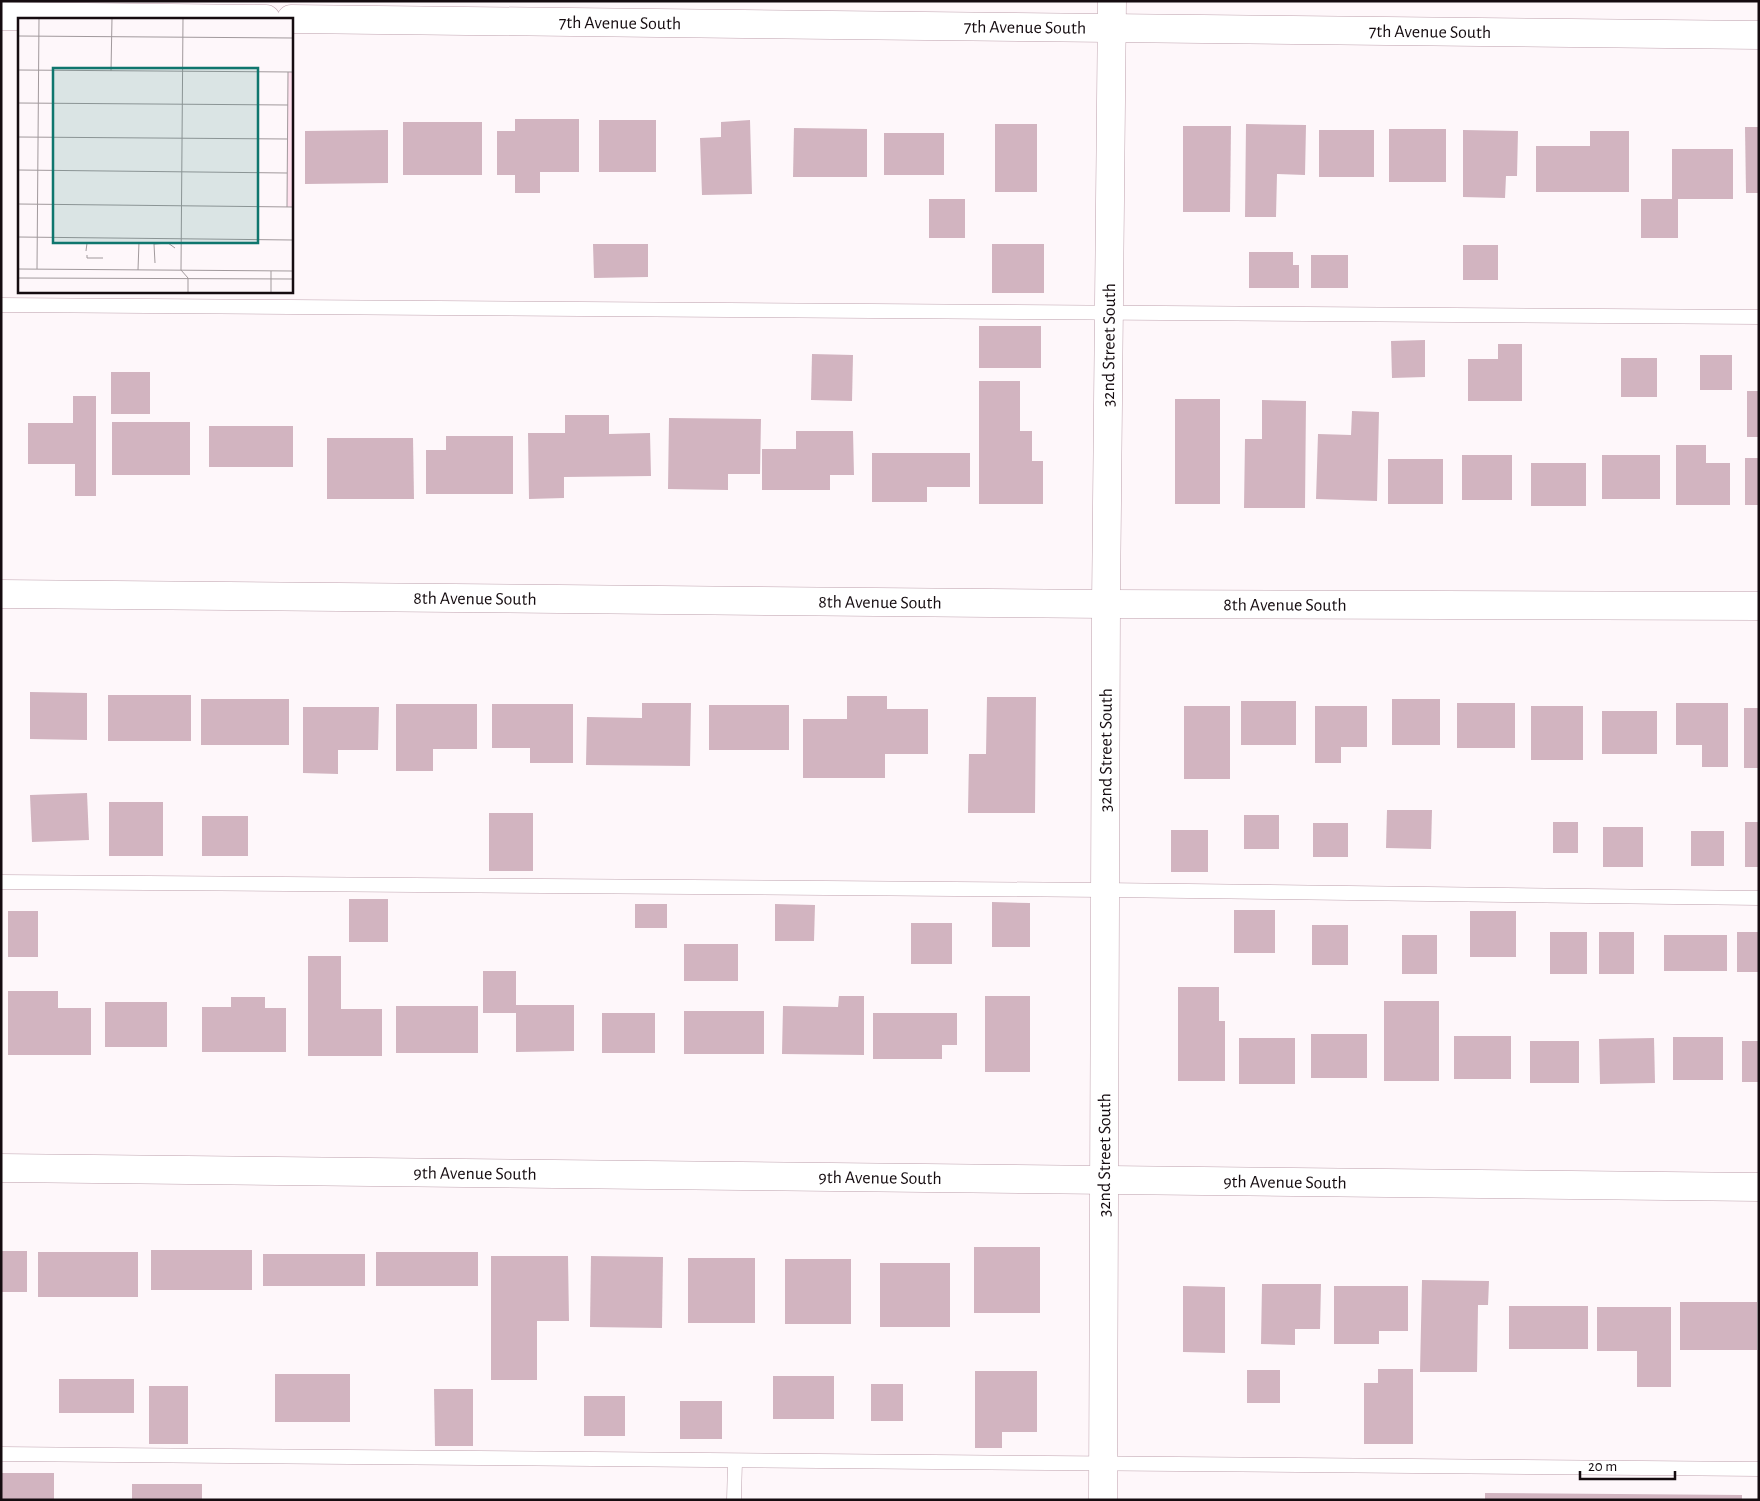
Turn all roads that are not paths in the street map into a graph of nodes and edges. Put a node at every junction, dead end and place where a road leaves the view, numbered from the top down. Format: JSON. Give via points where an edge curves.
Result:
{"nodes":[{"id":1,"x":1112,"y":1,"type":"edge"},
{"id":2,"x":496,"y":11,"type":"edge"},
{"id":3,"x":1,"y":16,"type":"edge"},
{"id":4,"x":178,"y":18,"type":"edge"},
{"id":5,"x":292,"y":19,"type":"edge"},
{"id":6,"x":1112,"y":29,"type":"junction"},
{"id":7,"x":1759,"y":35,"type":"edge"},
{"id":8,"x":1,"y":305,"type":"edge"},
{"id":9,"x":1109,"y":312,"type":"junction"},
{"id":10,"x":1759,"y":317,"type":"edge"},
{"id":11,"x":1,"y":594,"type":"edge"},
{"id":12,"x":1106,"y":604,"type":"junction"},
{"id":13,"x":1759,"y":606,"type":"edge"},
{"id":14,"x":1,"y":882,"type":"edge"},
{"id":15,"x":1104,"y":890,"type":"junction"},
{"id":16,"x":1759,"y":898,"type":"edge"},
{"id":17,"x":1,"y":1168,"type":"edge"},
{"id":18,"x":1103,"y":1180,"type":"junction"},
{"id":19,"x":1759,"y":1187,"type":"edge"},
{"id":20,"x":1,"y":1454,"type":"edge"},
{"id":21,"x":735,"y":1462,"type":"junction"},
{"id":22,"x":1103,"y":1465,"type":"junction"},
{"id":23,"x":1759,"y":1469,"type":"edge"},
{"id":24,"x":734,"y":1500,"type":"edge"},
{"id":25,"x":1103,"y":1500,"type":"edge"}],
"edges":[{"from":1,"to":6,"type":"street","name":"32nd Street South"},
{"from":2,"to":5,"type":"street","name":"7th Avenue South"},
{"from":2,"to":6,"type":"street","name":"7th Avenue South"},
{"from":3,"to":4,"type":"street"},
{"from":6,"to":7,"type":"street","name":"7th Avenue South"},
{"from":6,"to":9,"type":"street","name":"32nd Street South"},
{"from":8,"to":9,"type":"lane"},
{"from":9,"to":10,"type":"lane"},
{"from":9,"to":12,"type":"street","name":"32nd Street South"},
{"from":11,"to":12,"type":"street","name":"8th Avenue South"},
{"from":12,"to":13,"type":"street","name":"8th Avenue South"},
{"from":12,"to":15,"type":"street","name":"32nd Street South"},
{"from":14,"to":15,"type":"lane"},
{"from":15,"to":16,"type":"lane"},
{"from":15,"to":18,"type":"street","name":"32nd Street South"},
{"from":17,"to":18,"type":"street","name":"9th Avenue South"},
{"from":18,"to":19,"type":"street","name":"9th Avenue South"},
{"from":18,"to":22,"type":"street","name":"32nd Street South"},
{"from":20,"to":21,"type":"lane"},
{"from":21,"to":22,"type":"lane"},
{"from":21,"to":24,"type":"lane"},
{"from":22,"to":23,"type":"lane"},
{"from":22,"to":25,"type":"street","name":"32nd Street South"}]}
